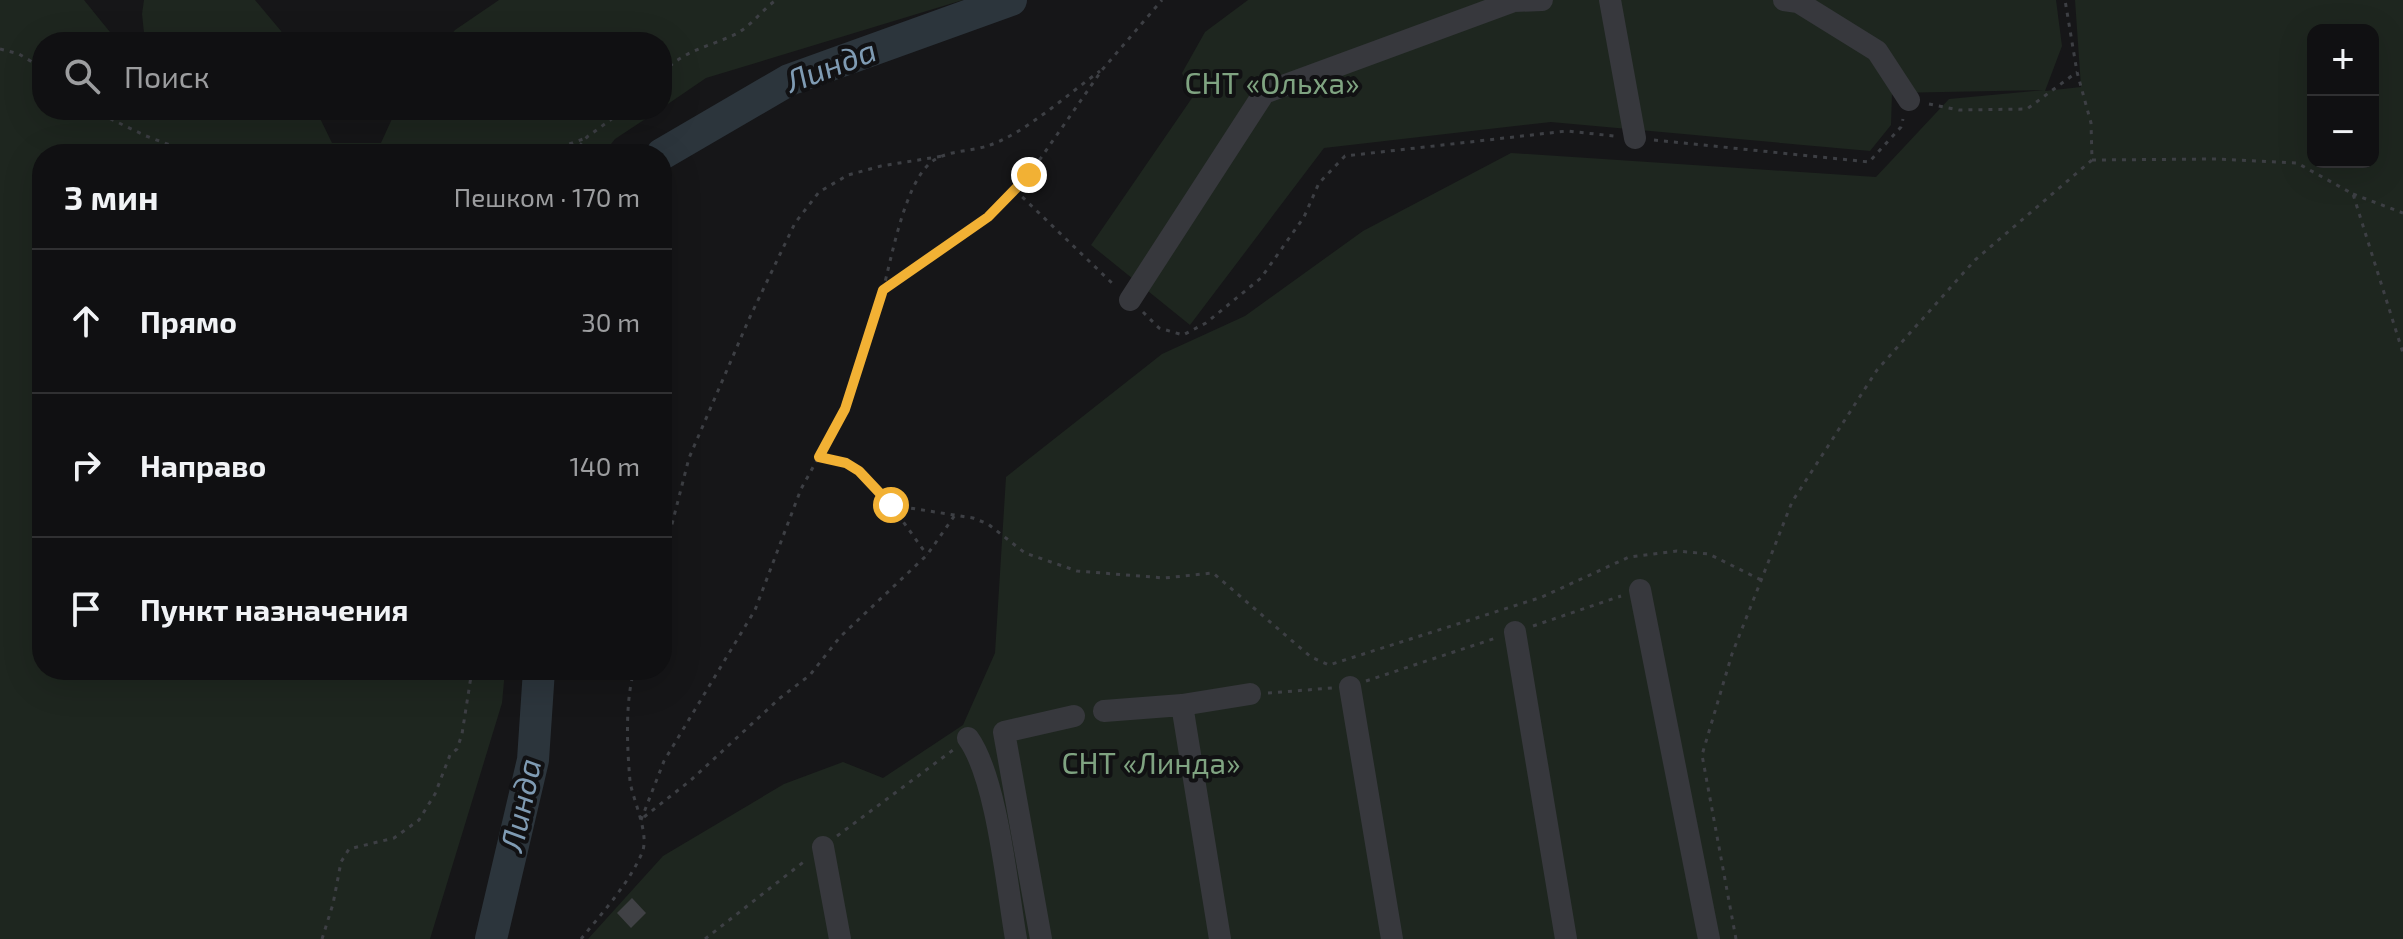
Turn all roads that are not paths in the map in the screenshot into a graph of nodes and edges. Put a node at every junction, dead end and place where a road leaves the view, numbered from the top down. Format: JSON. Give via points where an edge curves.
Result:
{"nodes":[{"id":1,"x":1542,"y":0,"type":"edge"},
{"id":2,"x":1610,"y":0,"type":"edge"},
{"id":3,"x":1784,"y":0,"type":"edge"},
{"id":4,"x":1909,"y":100,"type":"road end"},
{"id":5,"x":1635,"y":138,"type":"road end"},
{"id":6,"x":1130,"y":300,"type":"road end"},
{"id":7,"x":1640,"y":590,"type":"road end"},
{"id":8,"x":1515,"y":632,"type":"road end"},
{"id":9,"x":1350,"y":687,"type":"road end"},
{"id":10,"x":1250,"y":694,"type":"road end"},
{"id":11,"x":1182,"y":705,"type":"junction"},
{"id":12,"x":1104,"y":711,"type":"dead end"},
{"id":13,"x":1074,"y":716,"type":"dead end"},
{"id":14,"x":968,"y":738,"type":"road end"},
{"id":15,"x":823,"y":847,"type":"road end"},
{"id":16,"x":840,"y":939,"type":"edge"},
{"id":17,"x":1016,"y":939,"type":"edge"},
{"id":18,"x":1041,"y":939,"type":"edge"},
{"id":19,"x":1220,"y":939,"type":"edge"},
{"id":20,"x":1392,"y":939,"type":"edge"},
{"id":21,"x":1566,"y":939,"type":"edge"},
{"id":22,"x":1709,"y":939,"type":"edge"}],
"edges":[{"from":1,"to":6,"type":"lane","via":[[1514,1],[1264,93]]},
{"from":2,"to":5,"type":"lane"},
{"from":3,"to":4,"type":"lane","via":[[1798,2],[1877,51]]},
{"from":7,"to":22,"type":"lane"},
{"from":8,"to":21,"type":"lane"},
{"from":9,"to":20,"type":"lane"},
{"from":10,"to":11,"type":"lane"},
{"from":11,"to":12,"type":"lane"},
{"from":11,"to":19,"type":"lane"},
{"from":13,"to":18,"type":"lane","via":[[1004,732]]},
{"from":14,"to":17,"type":"lane","via":[[979,753],[992,801]]},
{"from":15,"to":16,"type":"lane"}]}
